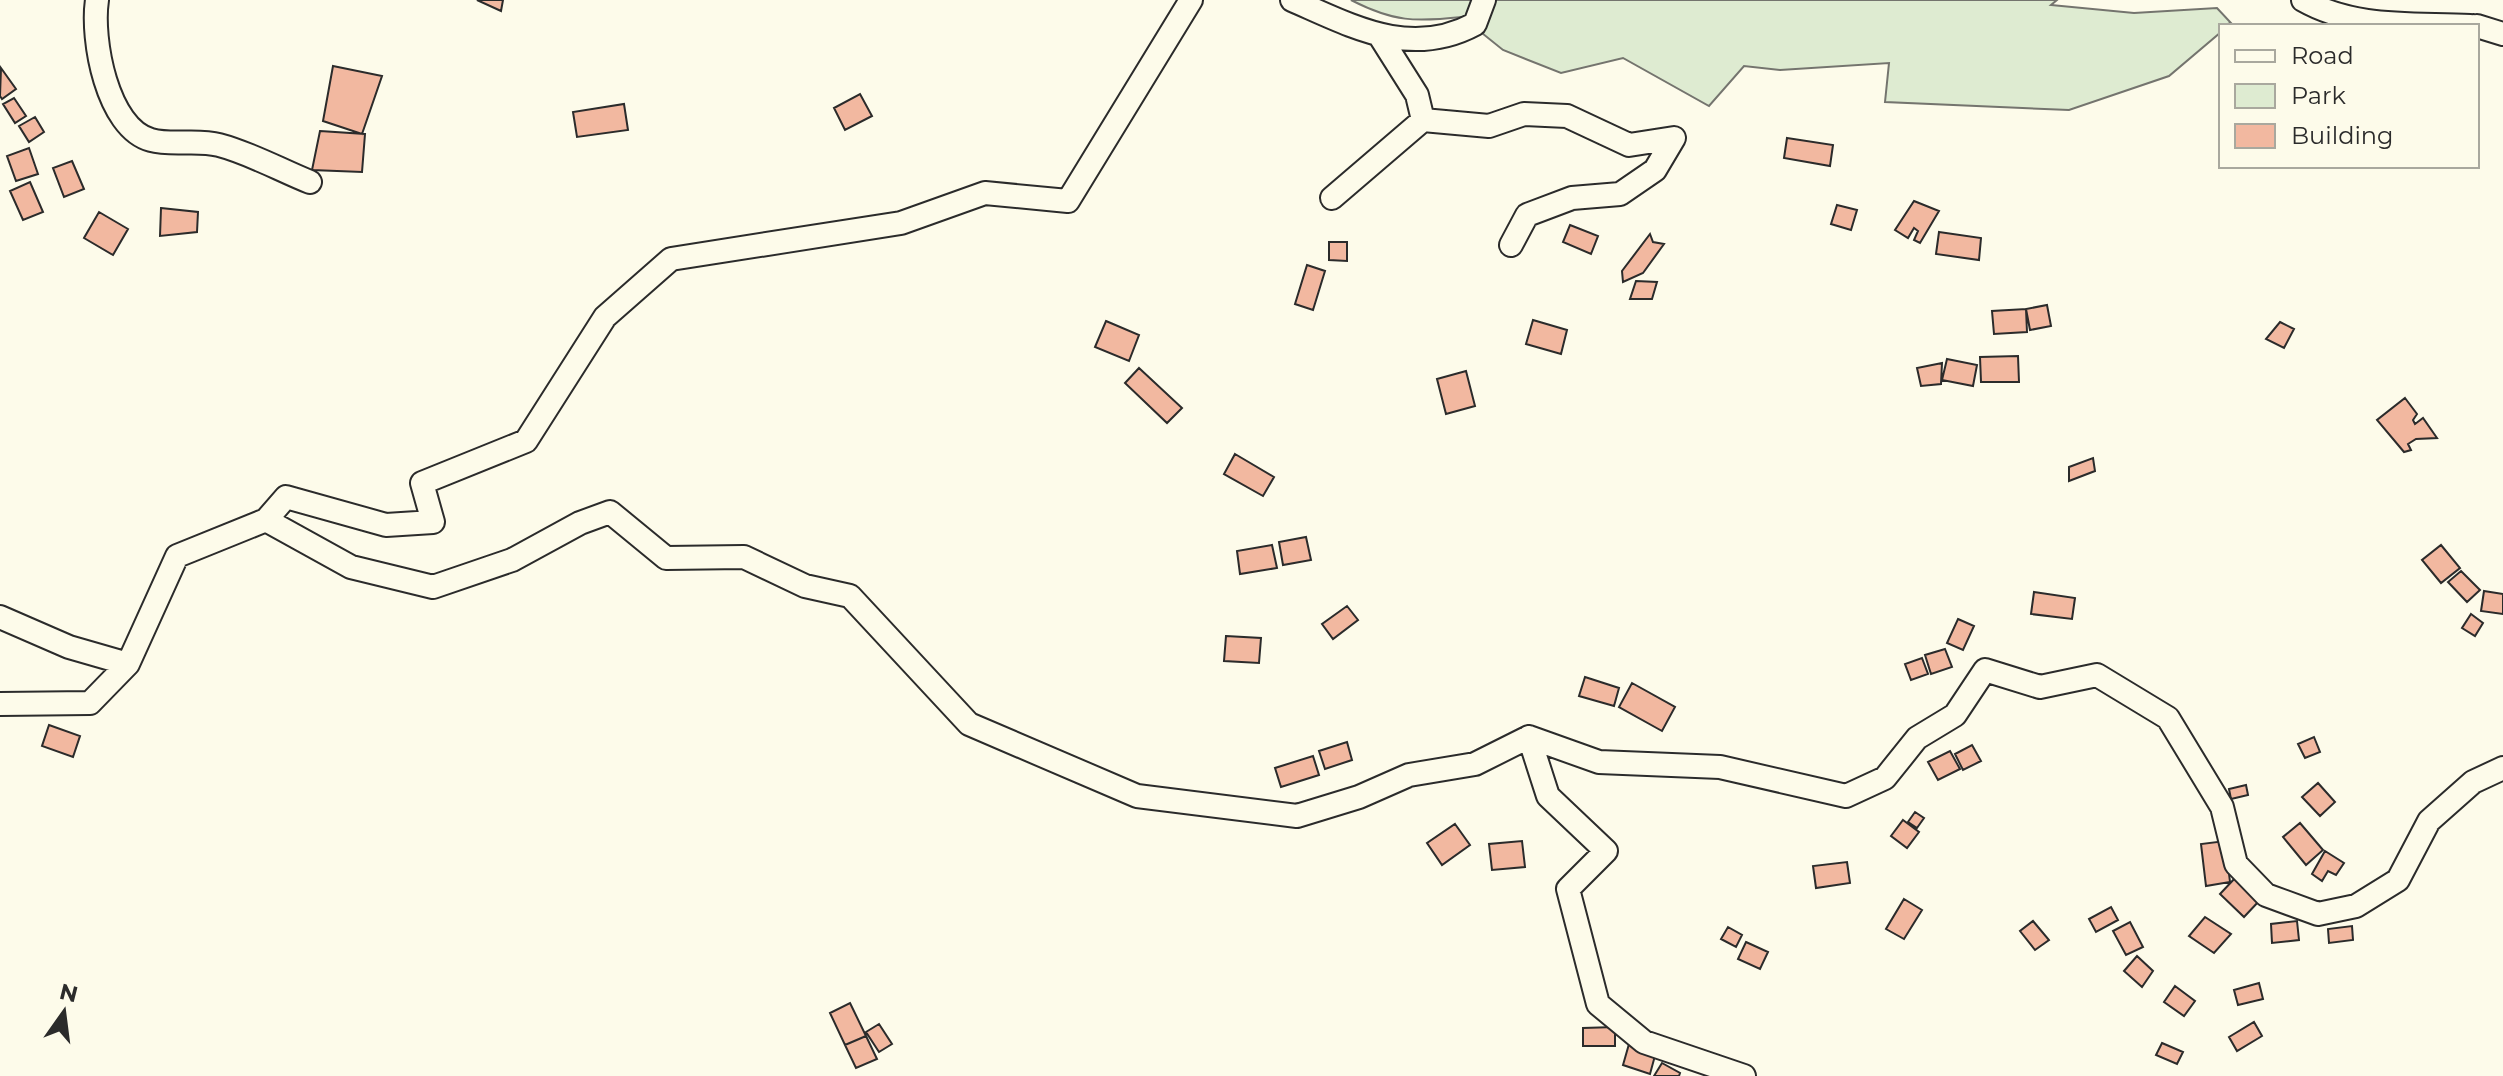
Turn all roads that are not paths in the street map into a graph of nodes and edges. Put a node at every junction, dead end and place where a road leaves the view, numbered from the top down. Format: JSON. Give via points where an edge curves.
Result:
{"nodes":[{"id":1,"x":97,"y":0,"type":"edge"},
{"id":2,"x":1191,"y":0,"type":"edge"},
{"id":3,"x":1292,"y":0,"type":"edge"},
{"id":4,"x":1484,"y":0,"type":"edge"},
{"id":5,"x":2303,"y":0,"type":"edge"},
{"id":6,"x":2418,"y":24,"type":"edge"},
{"id":7,"x":2479,"y":27,"type":"edge"},
{"id":8,"x":2503,"y":34,"type":"edge"},
{"id":9,"x":1381,"y":38,"type":"junction"},
{"id":10,"x":1423,"y":120,"type":"junction"},
{"id":11,"x":310,"y":182,"type":"dead end"},
{"id":12,"x":1332,"y":198,"type":"dead end"},
{"id":13,"x":1511,"y":245,"type":"dead end"},
{"id":14,"x":266,"y":520,"type":"junction"},
{"id":15,"x":0,"y":617,"type":"edge"},
{"id":16,"x":128,"y":664,"type":"junction"},
{"id":17,"x":0,"y":704,"type":"edge"},
{"id":18,"x":1529,"y":737,"type":"junction"},
{"id":19,"x":2503,"y":768,"type":"edge"},
{"id":20,"x":1744,"y":1076,"type":"edge"}],
"edges":[{"from":1,"to":11,"type":"street","via":[[94,19],[103,78],[129,129],[151,140],[217,144]]},
{"from":2,"to":14,"type":"street","via":[[1068,201],[985,193],[901,223],[671,259],[605,317],[526,441],[422,483],[433,522],[386,525],[286,497]]},
{"from":3,"to":9,"type":"street"},
{"from":4,"to":9,"type":"street","via":[[1475,24],[1461,32]]},
{"from":5,"to":6,"type":"street","via":[[2342,18]]},
{"from":7,"to":8,"type":"street"},
{"from":9,"to":10,"type":"street","via":[[1417,95]]},
{"from":10,"to":12,"type":"street"},
{"from":10,"to":13,"type":"street","via":[[1489,126],[1524,114],[1567,116],[1629,145],[1674,138],[1655,170],[1620,194],[1572,198],[1527,215]]},
{"from":14,"to":16,"type":"street","via":[[177,556]]},
{"from":14,"to":18,"type":"street","via":[[351,567],[433,587],[512,560],[610,512],[666,558],[744,557],[805,586],[850,596],[969,724],[1137,796],[1297,816],[1409,775],[1475,764]]},
{"from":15,"to":16,"type":"street","via":[[69,647]]},
{"from":16,"to":17,"type":"street","via":[[90,703]]},
{"from":18,"to":19,"type":"street","via":[[1599,762],[1720,767],[1846,796],[1885,778],[1917,738],[1955,715],[1985,670],[2040,687],[2097,675],[2168,718],[2222,807],[2236,864],[2266,895],[2318,914],[2356,906],[2398,880],[2429,821],[2473,782]]},
{"from":18,"to":20,"type":"street","via":[[1548,796],[1606,851],[1568,889],[1598,1004],[1644,1042]]}]}
